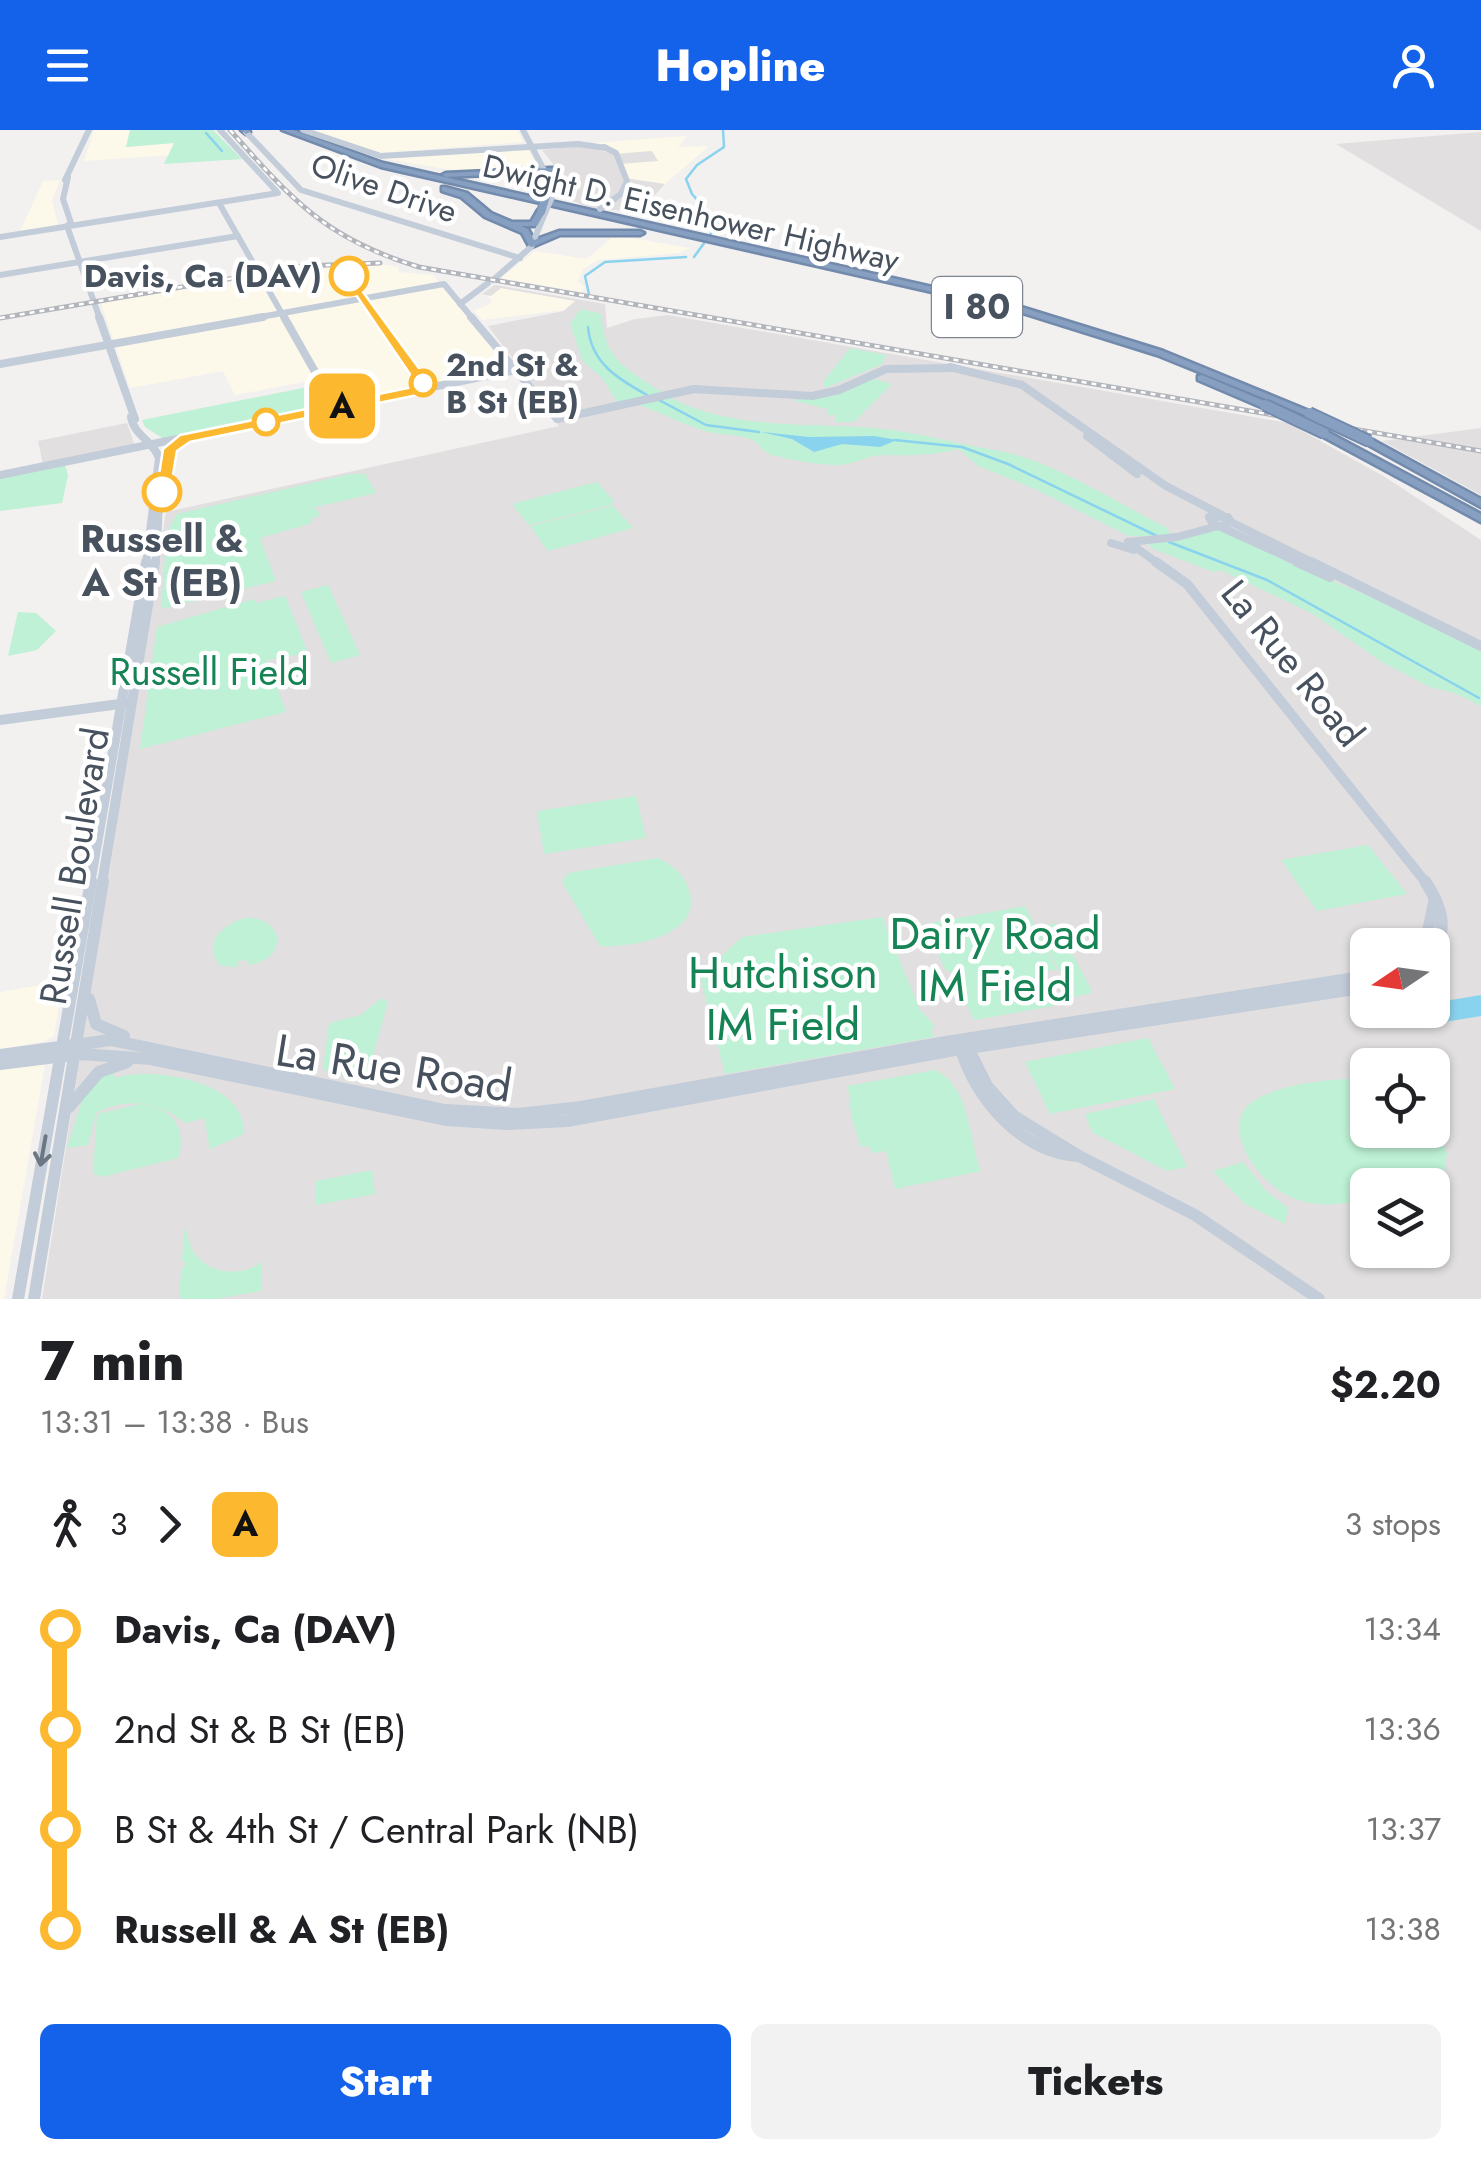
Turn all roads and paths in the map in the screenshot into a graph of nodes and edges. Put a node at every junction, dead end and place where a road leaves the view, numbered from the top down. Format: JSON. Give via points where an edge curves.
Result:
{"nodes":[{"id":1,"x":220,"y":130,"type":"edge"},
{"id":2,"x":272,"y":130,"type":"edge"},
{"id":3,"x":286,"y":130,"type":"edge"},
{"id":4,"x":303,"y":130,"type":"edge"},
{"id":5,"x":85,"y":132,"type":"edge"},
{"id":6,"x":247,"y":133,"type":"edge"},
{"id":7,"x":525,"y":135,"type":"edge"},
{"id":8,"x":534,"y":147,"type":"junction"},
{"id":9,"x":508,"y":148,"type":"junction"},
{"id":10,"x":397,"y":156,"type":"junction"},
{"id":11,"x":381,"y":166,"type":"junction"},
{"id":12,"x":548,"y":171,"type":"junction"},
{"id":13,"x":407,"y":177,"type":"junction"},
{"id":14,"x":549,"y":196,"type":"joint"},
{"id":15,"x":219,"y":203,"type":"junction"},
{"id":16,"x":600,"y":212,"type":"junction"},
{"id":17,"x":541,"y":213,"type":"junction"},
{"id":18,"x":575,"y":216,"type":"junction"},
{"id":19,"x":68,"y":226,"type":"junction"},
{"id":20,"x":0,"y":236,"type":"edge"},
{"id":21,"x":238,"y":236,"type":"junction"},
{"id":22,"x":702,"y":241,"type":"junction"},
{"id":23,"x":532,"y":246,"type":"junction"},
{"id":24,"x":510,"y":255,"type":"junction"},
{"id":25,"x":520,"y":258,"type":"junction"},
{"id":26,"x":79,"y":262,"type":"junction"},
{"id":27,"x":0,"y":274,"type":"edge"},
{"id":28,"x":488,"y":283,"type":"junction"},
{"id":29,"x":451,"y":294,"type":"junction"},
{"id":30,"x":460,"y":304,"type":"junction"},
{"id":31,"x":282,"y":314,"type":"junction"},
{"id":32,"x":108,"y":345,"type":"junction"},
{"id":33,"x":0,"y":364,"type":"edge"},
{"id":34,"x":516,"y":370,"type":"junction"},
{"id":35,"x":1009,"y":380,"type":"junction"},
{"id":36,"x":336,"y":407,"type":"junction"},
{"id":37,"x":131,"y":417,"type":"junction"},
{"id":38,"x":139,"y":435,"type":"junction"},
{"id":39,"x":185,"y":438,"type":"junction"},
{"id":40,"x":155,"y":444,"type":"junction"},
{"id":41,"x":137,"y":448,"type":"junction"},
{"id":42,"x":167,"y":460,"type":"junction"},
{"id":43,"x":1394,"y":469,"type":"junction"},
{"id":44,"x":0,"y":475,"type":"edge"},
{"id":45,"x":1481,"y":501,"type":"edge"},
{"id":46,"x":1209,"y":518,"type":"junction"},
{"id":47,"x":1481,"y":520,"type":"edge"},
{"id":48,"x":1224,"y":522,"type":"junction"},
{"id":49,"x":1481,"y":529,"type":"edge"},
{"id":50,"x":1198,"y":530,"type":"junction"},
{"id":51,"x":1111,"y":543,"type":"dead end"},
{"id":52,"x":1280,"y":548,"type":"junction"},
{"id":53,"x":1135,"y":550,"type":"junction"},
{"id":54,"x":1305,"y":564,"type":"junction"},
{"id":55,"x":1324,"y":568,"type":"junction"},
{"id":56,"x":1384,"y":600,"type":"junction"},
{"id":57,"x":1481,"y":646,"type":"edge"},
{"id":58,"x":128,"y":703,"type":"junction"},
{"id":59,"x":0,"y":720,"type":"edge"},
{"id":60,"x":116,"y":745,"type":"junction"},
{"id":61,"x":125,"y":758,"type":"junction"},
{"id":62,"x":1434,"y":898,"type":"junction"},
{"id":63,"x":1431,"y":928,"type":"edge"},
{"id":64,"x":1443,"y":928,"type":"edge"},
{"id":65,"x":1350,"y":979,"type":"edge"},
{"id":66,"x":88,"y":989,"type":"junction"},
{"id":67,"x":1350,"y":990,"type":"edge"},
{"id":68,"x":963,"y":1046,"type":"junction"},
{"id":69,"x":78,"y":1049,"type":"junction"},
{"id":70,"x":61,"y":1050,"type":"junction"},
{"id":71,"x":171,"y":1052,"type":"junction"},
{"id":72,"x":0,"y":1056,"type":"edge"},
{"id":73,"x":149,"y":1060,"type":"junction"},
{"id":74,"x":0,"y":1064,"type":"edge"},
{"id":75,"x":68,"y":1108,"type":"junction"},
{"id":76,"x":18,"y":1299,"type":"edge"},
{"id":77,"x":34,"y":1299,"type":"edge"},
{"id":78,"x":1319,"y":1299,"type":"edge"}],
"edges":[{"from":1,"to":15,"type":"street","via":[[278,193]]},
{"from":2,"to":13,"type":"highway","name":"Dwight D. Eisenhower Highway","number":"I 80","via":[[345,161]]},
{"from":3,"to":11,"type":"highway","name":"Dwight D. Eisenhower Highway","number":"I 80"},
{"from":4,"to":10,"type":"street","via":[[362,152]]},
{"from":5,"to":19,"type":"street","via":[[57,198]]},
{"from":6,"to":24,"type":"street","name":"Olive Drive","via":[[301,190]]},
{"from":7,"to":8,"type":"street"},
{"from":7,"to":9,"type":"street","via":[[522,145]]},
{"from":8,"to":9,"type":"street"},
{"from":8,"to":10,"type":"street"},
{"from":8,"to":12,"type":"street"},
{"from":8,"to":16,"type":"street","via":[[578,144],[616,153],[628,181]]},
{"from":9,"to":10,"type":"street"},
{"from":11,"to":12,"type":"highway","via":[[447,175]]},
{"from":11,"to":16,"type":"highway","name":"Dwight D. Eisenhower Highway","number":"I 80"},
{"from":12,"to":14,"type":"street","via":[[555,185]]},
{"from":12,"to":16,"type":"highway","via":[[498,183]]},
{"from":13,"to":17,"type":"highway","name":"Dwight D. Eisenhower Highway","number":"I 80"},
{"from":13,"to":23,"type":"highway","via":[[464,196],[525,230]]},
{"from":14,"to":17,"type":"highway","bridge":true},
{"from":15,"to":19,"type":"street"},
{"from":15,"to":21,"type":"street"},
{"from":16,"to":22,"type":"highway","name":"Dwight D. Eisenhower Highway","number":"I 80"},
{"from":17,"to":17,"type":"highway","via":[[524,226],[483,208],[500,202]]},
{"from":17,"to":18,"type":"highway","name":"Dwight D. Eisenhower Highway","number":"I 80"},
{"from":17,"to":18,"type":"highway","via":[[554,230],[587,226]]},
{"from":17,"to":23,"type":"street"},
{"from":18,"to":22,"type":"highway","name":"Dwight D. Eisenhower Highway","number":"I 80"},
{"from":19,"to":20,"type":"street"},
{"from":19,"to":26,"type":"street"},
{"from":21,"to":26,"type":"street"},
{"from":21,"to":31,"type":"street"},
{"from":22,"to":23,"type":"highway","via":[[607,230],[554,234]]},
{"from":22,"to":43,"type":"highway","name":"Dwight D. Eisenhower Highway","number":"I 80","bridge":true,"via":[[1024,319],[1160,362]]},
{"from":22,"to":45,"type":"highway","name":"Dwight D. Eisenhower Highway","number":"I 80","bridge":true,"via":[[1078,326],[1309,413]]},
{"from":23,"to":24,"type":"street"},
{"from":23,"to":25,"type":"street"},
{"from":24,"to":25,"type":"street","name":"Olive Drive"},
{"from":25,"to":28,"type":"street"},
{"from":26,"to":27,"type":"street"},
{"from":26,"to":32,"type":"street"},
{"from":28,"to":29,"type":"street","via":[[466,295]]},
{"from":28,"to":30,"type":"street"},
{"from":29,"to":30,"type":"street"},
{"from":29,"to":31,"type":"street","via":[[444,284]]},
{"from":30,"to":34,"type":"street"},
{"from":31,"to":32,"type":"street"},
{"from":31,"to":36,"type":"street"},
{"from":32,"to":33,"type":"street"},
{"from":32,"to":37,"type":"street"},
{"from":34,"to":35,"type":"street","via":[[557,419],[717,388],[790,396],[833,392],[893,368],[953,368]]},
{"from":34,"to":36,"type":"street"},
{"from":35,"to":46,"type":"street"},
{"from":35,"to":48,"type":"street"},
{"from":36,"to":39,"type":"street"},
{"from":37,"to":38,"type":"street"},
{"from":37,"to":40,"type":"street"},
{"from":38,"to":40,"type":"street"},
{"from":38,"to":41,"type":"street"},
{"from":39,"to":40,"type":"street"},
{"from":39,"to":42,"type":"street"},
{"from":40,"to":41,"type":"street"},
{"from":40,"to":42,"type":"street"},
{"from":40,"to":58,"type":"street","name":"Russell Boulevard","via":[[152,527]]},
{"from":41,"to":44,"type":"street"},
{"from":42,"to":58,"type":"street","name":"Russell Boulevard"},
{"from":43,"to":47,"type":"highway","name":"Dwight D. Eisenhower Highway","number":"I 80"},
{"from":43,"to":49,"type":"highway"},
{"from":46,"to":48,"type":"street"},
{"from":46,"to":50,"type":"street","name":"La Rue Road"},
{"from":48,"to":50,"type":"street","name":"La Rue Road"},
{"from":48,"to":52,"type":"street"},
{"from":50,"to":53,"type":"street","name":"La Rue Road","via":[[1128,542]]},
{"from":51,"to":53,"type":"street"},
{"from":52,"to":54,"type":"street"},
{"from":52,"to":55,"type":"street"},
{"from":53,"to":62,"type":"street","name":"La Rue Road","via":[[1187,584]]},
{"from":54,"to":55,"type":"street"},
{"from":54,"to":56,"type":"street"},
{"from":55,"to":56,"type":"street"},
{"from":56,"to":57,"type":"street"},
{"from":58,"to":59,"type":"street"},
{"from":58,"to":60,"type":"street","name":"Russell Boulevard"},
{"from":58,"to":61,"type":"street","name":"Russell Boulevard"},
{"from":60,"to":61,"type":"street"},
{"from":60,"to":70,"type":"street","name":"Russell Boulevard"},
{"from":61,"to":66,"type":"street","name":"Russell Boulevard"},
{"from":62,"to":63,"type":"street"},
{"from":62,"to":64,"type":"street"},
{"from":65,"to":68,"type":"street","name":"La Rue Road"},
{"from":66,"to":69,"type":"street","name":"Russell Boulevard"},
{"from":66,"to":71,"type":"street","via":[[100,1029]]},
{"from":67,"to":68,"type":"street","name":"La Rue Road"},
{"from":68,"to":71,"type":"street","name":"La Rue Road","via":[[519,1114],[445,1110]]},
{"from":68,"to":73,"type":"street","name":"La Rue Road","via":[[568,1121],[498,1126],[446,1122]]},
{"from":68,"to":78,"type":"street","via":[[982,1097],[1001,1119],[1195,1215]]},
{"from":69,"to":70,"type":"street","name":"La Rue Road"},
{"from":69,"to":71,"type":"street","name":"La Rue Road","via":[[111,1040]]},
{"from":69,"to":73,"type":"street","name":"La Rue Road"},
{"from":69,"to":75,"type":"street","name":"Russell Boulevard"},
{"from":70,"to":72,"type":"street"},
{"from":70,"to":74,"type":"street"},
{"from":70,"to":76,"type":"street","name":"Russell Boulevard","one_way":true},
{"from":73,"to":75,"type":"street","via":[[104,1067]]},
{"from":75,"to":77,"type":"street","name":"Russell Boulevard"}]}
